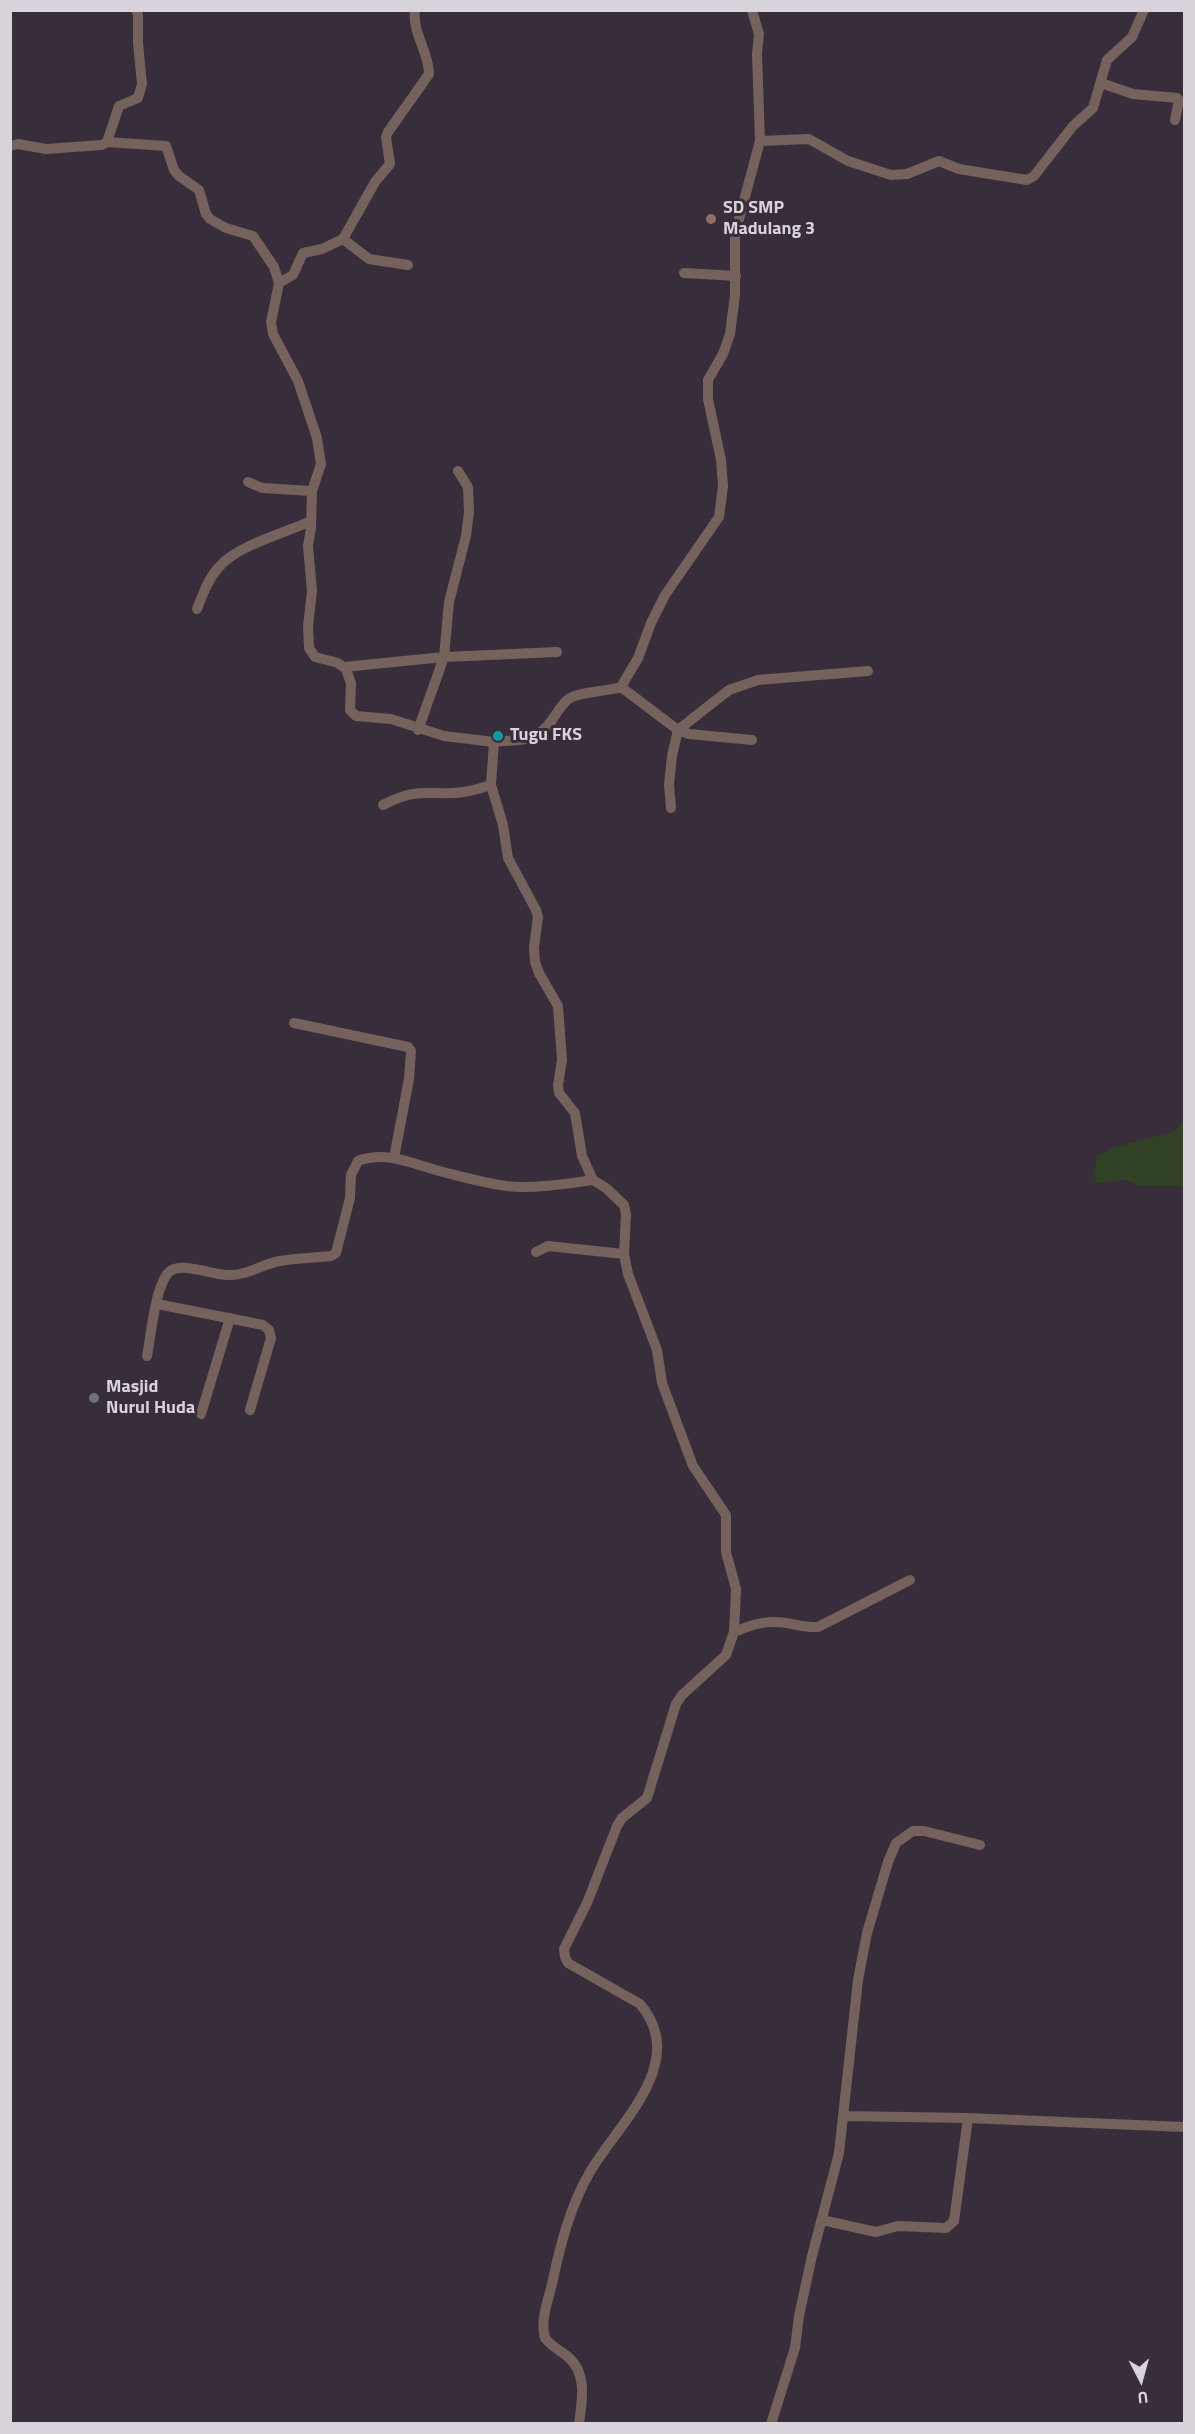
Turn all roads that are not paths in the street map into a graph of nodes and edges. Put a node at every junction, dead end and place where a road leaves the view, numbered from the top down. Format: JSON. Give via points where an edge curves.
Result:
{"nodes":[{"id":1,"x":136,"y":10,"type":"edge"},
{"id":2,"x":415,"y":10,"type":"edge"},
{"id":3,"x":752,"y":10,"type":"edge"},
{"id":4,"x":1144,"y":10,"type":"edge"},
{"id":5,"x":1101,"y":83,"type":"junction"},
{"id":6,"x":1175,"y":120,"type":"dead end"},
{"id":7,"x":760,"y":141,"type":"junction"},
{"id":8,"x":107,"y":142,"type":"junction"},
{"id":9,"x":10,"y":146,"type":"edge"},
{"id":10,"x":343,"y":239,"type":"junction"},
{"id":11,"x":408,"y":265,"type":"dead end"},
{"id":12,"x":684,"y":273,"type":"dead end"},
{"id":13,"x":736,"y":276,"type":"junction"},
{"id":14,"x":279,"y":283,"type":"junction"},
{"id":15,"x":459,"y":471,"type":"dead end"},
{"id":16,"x":248,"y":482,"type":"dead end"},
{"id":17,"x":312,"y":491,"type":"junction"},
{"id":18,"x":311,"y":522,"type":"junction"},
{"id":19,"x":197,"y":609,"type":"dead end"},
{"id":20,"x":557,"y":652,"type":"dead end"},
{"id":21,"x":444,"y":657,"type":"junction"},
{"id":22,"x":344,"y":667,"type":"junction"},
{"id":23,"x":868,"y":671,"type":"dead end"},
{"id":24,"x":621,"y":687,"type":"junction"},
{"id":25,"x":418,"y":730,"type":"junction"},
{"id":26,"x":678,"y":730,"type":"junction"},
{"id":27,"x":752,"y":740,"type":"dead end"},
{"id":28,"x":494,"y":742,"type":"junction"},
{"id":29,"x":491,"y":785,"type":"junction"},
{"id":30,"x":383,"y":805,"type":"dead end"},
{"id":31,"x":671,"y":808,"type":"dead end"},
{"id":32,"x":294,"y":1023,"type":"dead end"},
{"id":33,"x":394,"y":1158,"type":"junction"},
{"id":34,"x":593,"y":1180,"type":"junction"},
{"id":35,"x":536,"y":1252,"type":"dead end"},
{"id":36,"x":624,"y":1254,"type":"junction"},
{"id":37,"x":157,"y":1304,"type":"junction"},
{"id":38,"x":230,"y":1318,"type":"junction"},
{"id":39,"x":147,"y":1356,"type":"dead end"},
{"id":40,"x":250,"y":1410,"type":"dead end"},
{"id":41,"x":201,"y":1414,"type":"dead end"},
{"id":42,"x":910,"y":1580,"type":"dead end"},
{"id":43,"x":734,"y":1632,"type":"junction"},
{"id":44,"x":980,"y":1845,"type":"dead end"},
{"id":45,"x":844,"y":2116,"type":"junction"},
{"id":46,"x":968,"y":2118,"type":"junction"},
{"id":47,"x":1185,"y":2127,"type":"edge"},
{"id":48,"x":822,"y":2220,"type":"junction"},
{"id":49,"x":579,"y":2424,"type":"edge"},
{"id":50,"x":771,"y":2424,"type":"edge"}],
"edges":[{"from":1,"to":8,"type":"street","via":[[142,89],[138,98],[119,106]]},
{"from":2,"to":10,"type":"street","via":[[429,74],[388,132],[390,164],[375,182]]},
{"from":3,"to":7,"type":"street","via":[[759,34]]},
{"from":4,"to":5,"type":"street","via":[[1132,37],[1107,60]]},
{"from":5,"to":6,"type":"street","via":[[1133,94],[1177,98]]},
{"from":5,"to":7,"type":"street","via":[[1093,108],[1027,180],[959,169],[939,161],[907,174],[891,175],[848,161],[809,139]]},
{"from":7,"to":13,"type":"street","via":[[735,234]]},
{"from":8,"to":9,"type":"street","via":[[46,149]]},
{"from":8,"to":14,"type":"street","via":[[166,146],[174,170],[199,190],[210,219],[254,236],[274,267]]},
{"from":10,"to":11,"type":"street","via":[[369,259]]},
{"from":10,"to":14,"type":"street","via":[[303,253],[293,275]]},
{"from":12,"to":13,"type":"street"},
{"from":13,"to":24,"type":"street","via":[[730,334],[708,380],[708,399],[721,460],[719,517],[665,595]]},
{"from":14,"to":17,"type":"street","via":[[273,334],[298,381],[317,438],[321,464]]},
{"from":15,"to":21,"type":"street","via":[[468,487],[469,512],[449,602]]},
{"from":16,"to":17,"type":"street","via":[[262,488]]},
{"from":17,"to":18,"type":"street"},
{"from":18,"to":19,"type":"street","via":[[238,552],[220,565],[208,581]]},
{"from":18,"to":22,"type":"street","via":[[309,648],[315,657]]},
{"from":20,"to":21,"type":"street"},
{"from":21,"to":22,"type":"street"},
{"from":21,"to":25,"type":"street"},
{"from":22,"to":25,"type":"street","via":[[351,683],[352,714],[391,719]]},
{"from":23,"to":26,"type":"street","via":[[758,680],[729,690]]},
{"from":24,"to":26,"type":"street"},
{"from":24,"to":28,"type":"street","via":[[568,699],[540,735]]},
{"from":25,"to":28,"type":"street"},
{"from":26,"to":27,"type":"street"},
{"from":26,"to":31,"type":"street","via":[[670,776]]},
{"from":28,"to":29,"type":"street"},
{"from":29,"to":30,"type":"street","via":[[453,793],[418,792]]},
{"from":29,"to":34,"type":"street","via":[[510,864],[538,917],[535,962],[558,1006],[562,1060],[559,1093],[574,1113],[582,1156]]},
{"from":32,"to":33,"type":"street","via":[[408,1047],[411,1051]]},
{"from":33,"to":34,"type":"street","via":[[505,1186],[539,1187]]},
{"from":33,"to":37,"type":"street","via":[[365,1158],[353,1167],[347,1214],[336,1253],[281,1261],[229,1276],[177,1268],[168,1273]]},
{"from":34,"to":36,"type":"street","via":[[624,1205]]},
{"from":35,"to":36,"type":"street","via":[[548,1246]]},
{"from":36,"to":43,"type":"street","via":[[657,1350],[662,1383],[693,1466],[726,1515],[726,1552],[736,1589]]},
{"from":37,"to":38,"type":"street"},
{"from":37,"to":39,"type":"street"},
{"from":38,"to":40,"type":"street","via":[[263,1325],[272,1338]]},
{"from":38,"to":41,"type":"street"},
{"from":42,"to":43,"type":"street","via":[[818,1627],[774,1622]]},
{"from":43,"to":49,"type":"street","via":[[726,1655],[676,1704],[647,1798],[617,1826],[564,1949],[568,1963],[640,2004],[649,2014],[657,2045],[643,2097],[590,2172],[576,2201],[543,2320],[545,2338],[574,2363],[580,2374]]},
{"from":44,"to":45,"type":"street","via":[[924,1831],[913,1831],[896,1843],[876,1901],[858,1980]]},
{"from":45,"to":46,"type":"street"},
{"from":45,"to":48,"type":"street"},
{"from":46,"to":47,"type":"street"},
{"from":46,"to":48,"type":"street","via":[[951,2226],[898,2226],[876,2232]]},
{"from":48,"to":50,"type":"street","via":[[795,2348]]}]}
